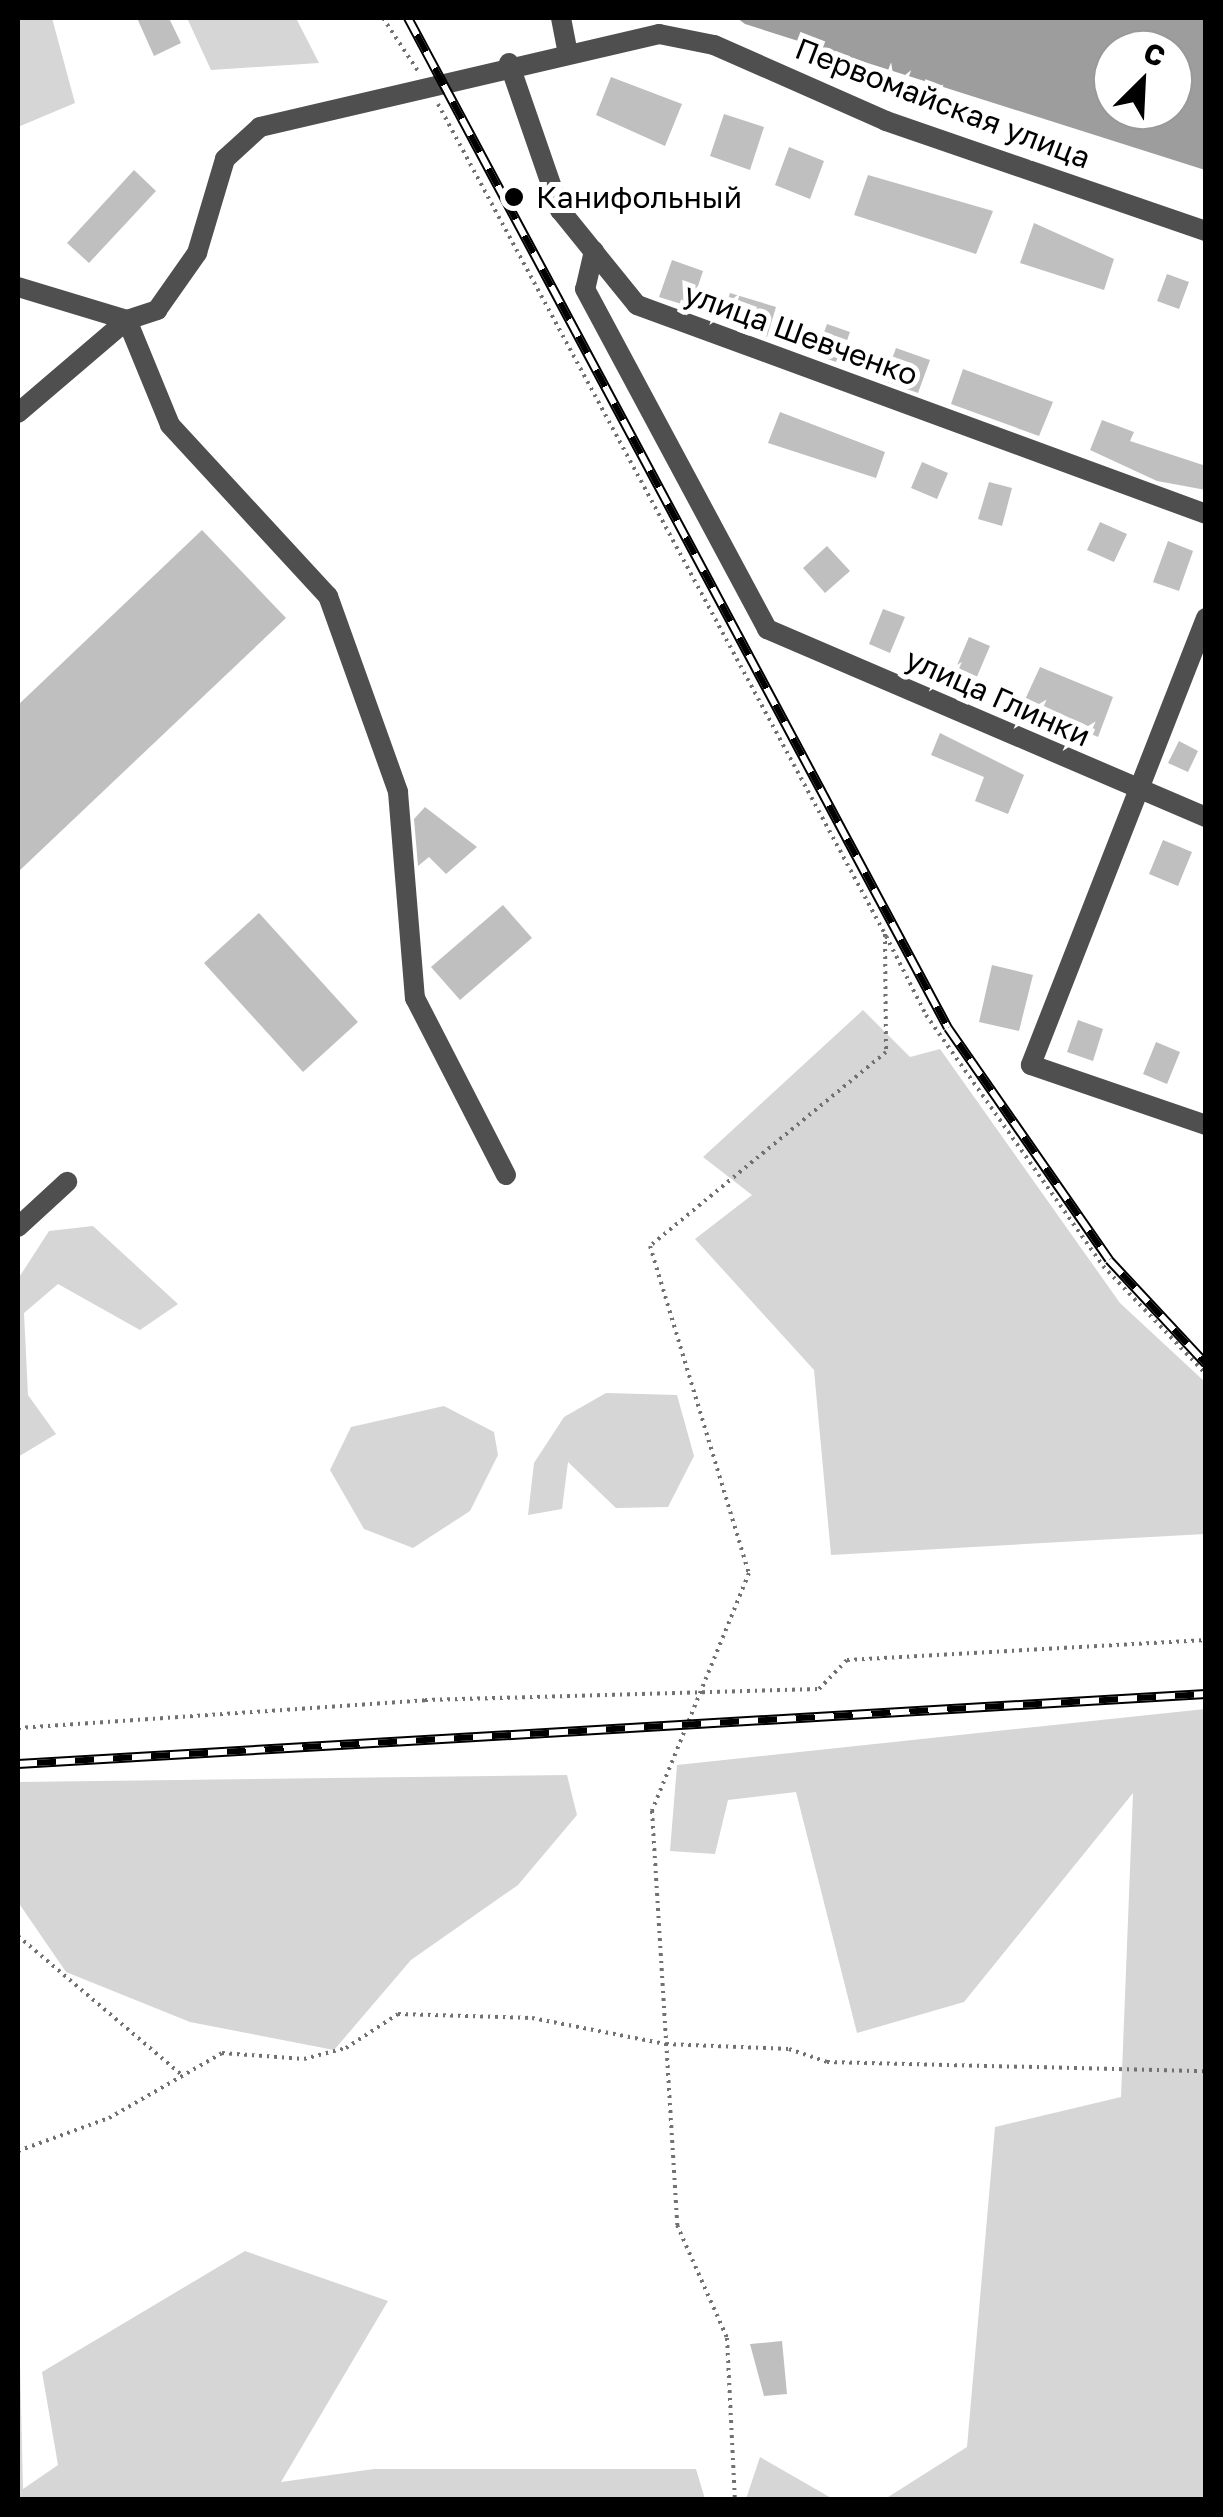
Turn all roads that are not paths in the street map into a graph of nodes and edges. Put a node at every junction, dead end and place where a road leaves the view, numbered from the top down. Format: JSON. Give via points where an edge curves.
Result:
{"nodes":[{"id":1,"x":561,"y":18,"type":"edge"},
{"id":2,"x":641,"y":18,"type":"edge"},
{"id":3,"x":658,"y":34,"type":"junction"},
{"id":4,"x":567,"y":49,"type":"junction"},
{"id":5,"x":510,"y":63,"type":"junction"},
{"id":6,"x":1206,"y":231,"type":"edge"},
{"id":7,"x":594,"y":251,"type":"junction"},
{"id":8,"x":18,"y":288,"type":"edge"},
{"id":9,"x":126,"y":320,"type":"junction"},
{"id":10,"x":18,"y":413,"type":"edge"},
{"id":11,"x":1206,"y":514,"type":"edge"},
{"id":12,"x":1206,"y":618,"type":"edge"},
{"id":13,"x":1138,"y":791,"type":"junction"},
{"id":14,"x":1206,"y":817,"type":"edge"},
{"id":15,"x":1206,"y":1125,"type":"edge"},
{"id":16,"x":506,"y":1175,"type":"dead end"},
{"id":17,"x":67,"y":1182,"type":"dead end"},
{"id":18,"x":18,"y":1227,"type":"edge"}],
"edges":[{"from":1,"to":4,"type":"street"},
{"from":2,"to":3,"type":"street"},
{"from":3,"to":4,"type":"street","name":"Первомайская улица"},
{"from":3,"to":6,"type":"street","name":"Первомайская улица","via":[[714,46],[886,121]]},
{"from":4,"to":5,"type":"street","name":"Первомайская улица"},
{"from":5,"to":7,"type":"street","name":"улица Шевченко","via":[[560,210]]},
{"from":5,"to":9,"type":"street","name":"Первомайская улица","via":[[431,91],[260,126],[239,140],[183,282],[157,310]]},
{"from":7,"to":11,"type":"street","name":"улица Шевченко","via":[[638,305]]},
{"from":7,"to":13,"type":"street","name":"улица Глинки","via":[[585,289],[767,629]]},
{"from":8,"to":9,"type":"street"},
{"from":9,"to":10,"type":"street","name":"Первомайская улица"},
{"from":9,"to":16,"type":"street","via":[[170,424],[328,596],[398,792],[414,998]]},
{"from":12,"to":13,"type":"street"},
{"from":13,"to":14,"type":"street","name":"улица Глинки"},
{"from":13,"to":15,"type":"street","via":[[1031,1065]]},
{"from":17,"to":18,"type":"street"}]}
